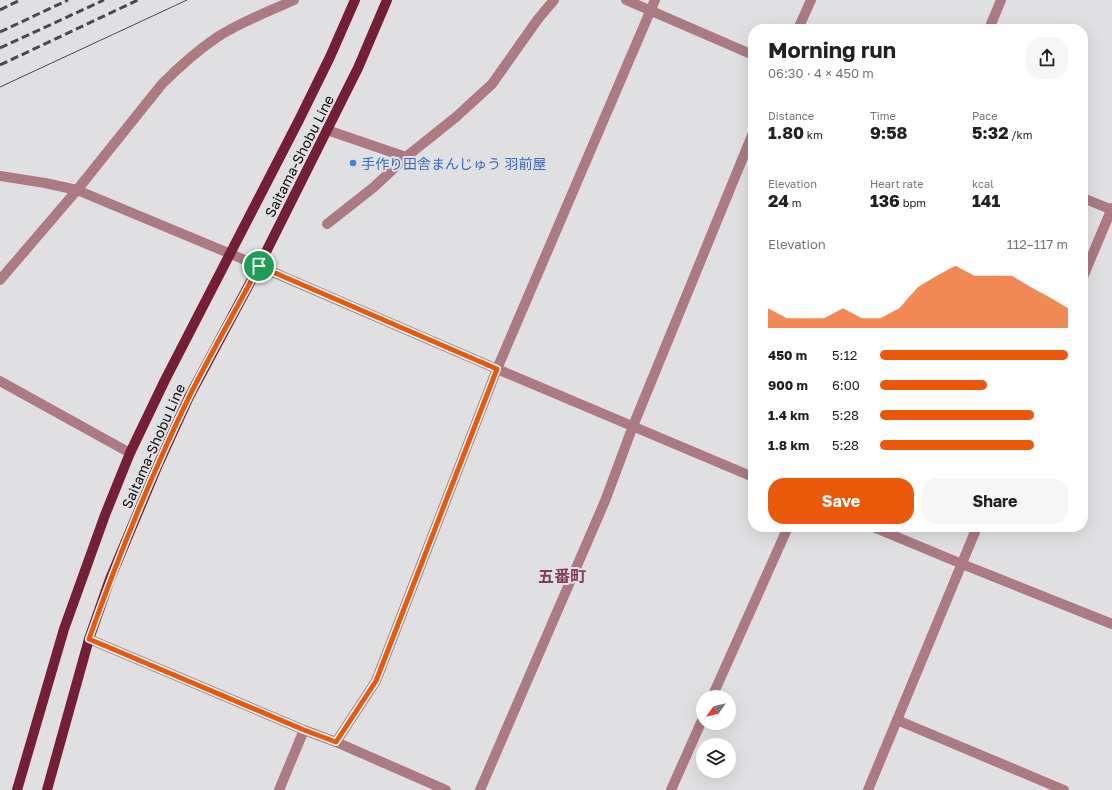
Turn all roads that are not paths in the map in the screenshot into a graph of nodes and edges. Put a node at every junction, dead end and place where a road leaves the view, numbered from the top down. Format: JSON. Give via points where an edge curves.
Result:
{"nodes":[{"id":1,"x":294,"y":0,"type":"edge"},
{"id":2,"x":355,"y":0,"type":"edge"},
{"id":3,"x":387,"y":0,"type":"edge"},
{"id":4,"x":554,"y":0,"type":"edge"},
{"id":5,"x":626,"y":0,"type":"edge"},
{"id":6,"x":655,"y":0,"type":"edge"},
{"id":7,"x":811,"y":0,"type":"edge"},
{"id":8,"x":1001,"y":0,"type":"edge"},
{"id":9,"x":650,"y":10,"type":"junction"},
{"id":10,"x":800,"y":24,"type":"edge"},
{"id":11,"x":991,"y":24,"type":"edge"},
{"id":12,"x":748,"y":53,"type":"edge"},
{"id":13,"x":327,"y":130,"type":"junction"},
{"id":14,"x":748,"y":145,"type":"edge"},
{"id":15,"x":406,"y":157,"type":"junction"},
{"id":16,"x":0,"y":176,"type":"edge"},
{"id":17,"x":77,"y":190,"type":"junction"},
{"id":18,"x":1088,"y":200,"type":"edge"},
{"id":19,"x":1112,"y":209,"type":"edge"},
{"id":20,"x":327,"y":224,"type":"dead end"},
{"id":21,"x":231,"y":254,"type":"junction"},
{"id":22,"x":1088,"y":265,"type":"edge"},
{"id":23,"x":259,"y":266,"type":"junction"},
{"id":24,"x":0,"y":280,"type":"edge"},
{"id":25,"x":497,"y":369,"type":"junction"},
{"id":26,"x":0,"y":381,"type":"edge"},
{"id":27,"x":633,"y":426,"type":"junction"},
{"id":28,"x":130,"y":453,"type":"junction"},
{"id":29,"x":748,"y":474,"type":"edge"},
{"id":30,"x":786,"y":532,"type":"edge"},
{"id":31,"x":885,"y":532,"type":"edge"},
{"id":32,"x":975,"y":532,"type":"edge"},
{"id":33,"x":962,"y":564,"type":"junction"},
{"id":34,"x":1112,"y":624,"type":"edge"},
{"id":35,"x":89,"y":639,"type":"junction"},
{"id":36,"x":715,"y":690,"type":"edge"},
{"id":37,"x":897,"y":720,"type":"junction"},
{"id":38,"x":304,"y":730,"type":"junction"},
{"id":39,"x":698,"y":730,"type":"edge"},
{"id":40,"x":336,"y":742,"type":"junction"},
{"id":41,"x":17,"y":790,"type":"edge"},
{"id":42,"x":47,"y":790,"type":"edge"},
{"id":43,"x":279,"y":790,"type":"edge"},
{"id":44,"x":446,"y":790,"type":"edge"},
{"id":45,"x":480,"y":790,"type":"edge"},
{"id":46,"x":671,"y":790,"type":"edge"},
{"id":47,"x":868,"y":790,"type":"edge"},
{"id":48,"x":1064,"y":790,"type":"edge"}],
"edges":[{"from":1,"to":17,"type":"street","via":[[241,24],[217,38],[177,68]]},
{"from":2,"to":21,"type":"main road","name":"Saitama-Shobu Line","via":[[330,57]]},
{"from":3,"to":13,"type":"main road","name":"Saitama-Shobu Line","via":[[358,68]]},
{"from":4,"to":15,"type":"street","via":[[492,84]]},
{"from":5,"to":9,"type":"street"},
{"from":6,"to":9,"type":"street"},
{"from":7,"to":10,"type":"street"},
{"from":8,"to":11,"type":"street"},
{"from":9,"to":12,"type":"street"},
{"from":9,"to":25,"type":"street"},
{"from":13,"to":15,"type":"street"},
{"from":13,"to":23,"type":"main road","name":"Saitama-Shobu Line"},
{"from":14,"to":27,"type":"street"},
{"from":15,"to":20,"type":"street","via":[[374,187]]},
{"from":16,"to":17,"type":"street"},
{"from":17,"to":21,"type":"street"},
{"from":17,"to":24,"type":"street"},
{"from":18,"to":19,"type":"street"},
{"from":19,"to":22,"type":"street"},
{"from":21,"to":23,"type":"street"},
{"from":21,"to":28,"type":"main road","name":"Saitama-Shobu Line"},
{"from":23,"to":25,"type":"street"},
{"from":23,"to":35,"type":"main road","name":"Saitama-Shobu Line","via":[[189,397],[110,579]]},
{"from":25,"to":27,"type":"street"},
{"from":25,"to":40,"type":"street","via":[[376,681]]},
{"from":26,"to":28,"type":"street"},
{"from":27,"to":29,"type":"street"},
{"from":27,"to":45,"type":"street","via":[[605,501]]},
{"from":28,"to":41,"type":"main road","name":"Saitama-Shobu Line","via":[[64,629]]},
{"from":30,"to":36,"type":"street"},
{"from":31,"to":33,"type":"street"},
{"from":32,"to":33,"type":"street"},
{"from":33,"to":34,"type":"street"},
{"from":33,"to":37,"type":"street"},
{"from":35,"to":38,"type":"street"},
{"from":35,"to":42,"type":"main road","name":"Saitama-Shobu Line"},
{"from":37,"to":47,"type":"street"},
{"from":37,"to":48,"type":"street"},
{"from":38,"to":40,"type":"street"},
{"from":38,"to":43,"type":"street"},
{"from":39,"to":46,"type":"street"},
{"from":40,"to":44,"type":"street"}]}
